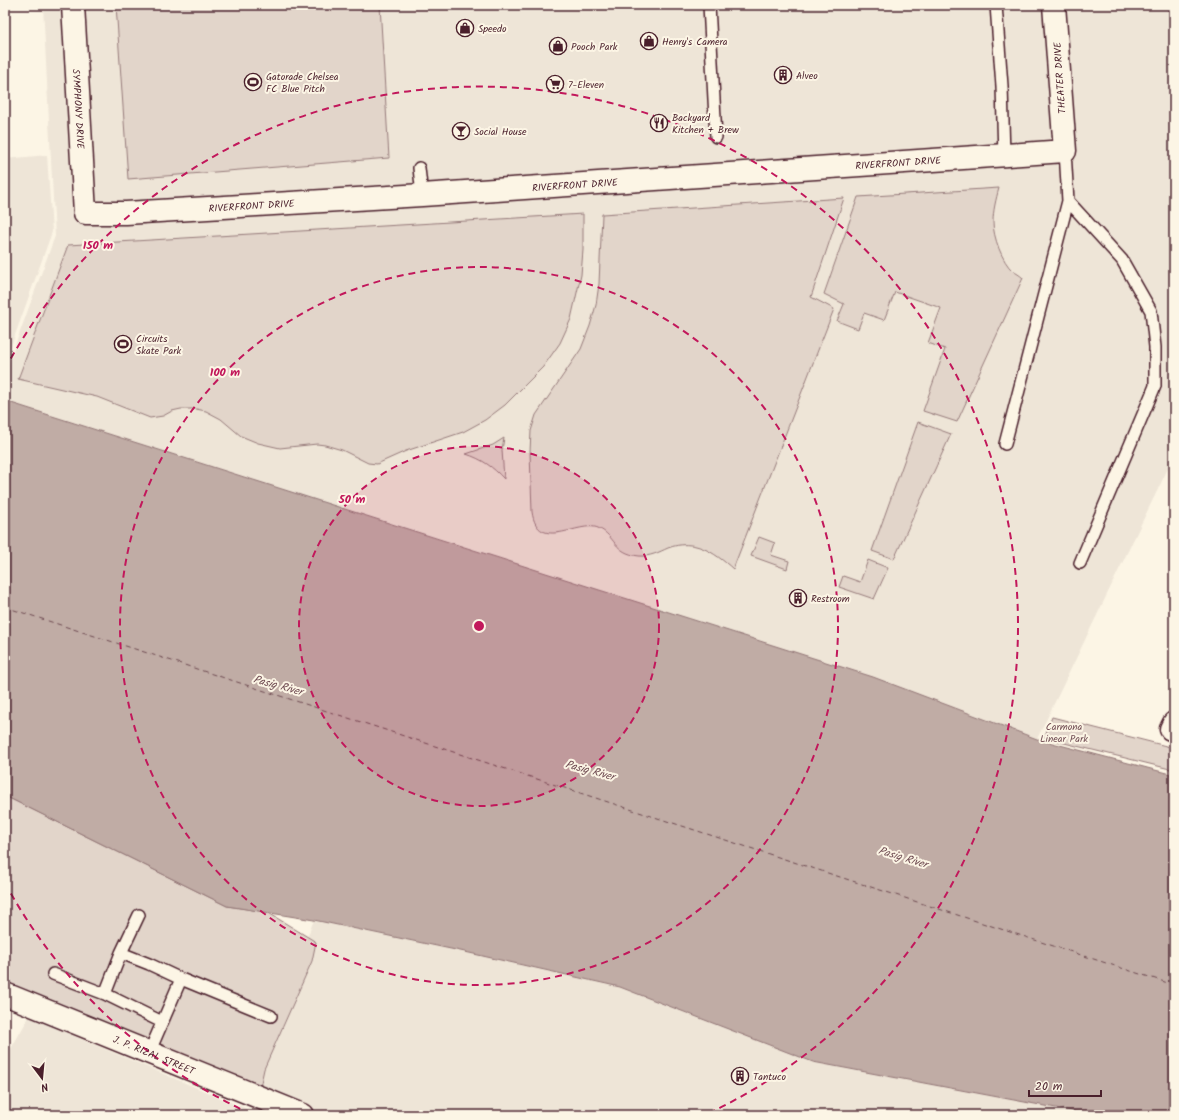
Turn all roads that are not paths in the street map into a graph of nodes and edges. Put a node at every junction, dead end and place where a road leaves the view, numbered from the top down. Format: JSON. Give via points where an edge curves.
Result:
{"nodes":[{"id":1,"x":73,"y":5,"type":"edge"},
{"id":2,"x":710,"y":5,"type":"edge"},
{"id":3,"x":996,"y":5,"type":"edge"},
{"id":4,"x":1054,"y":5,"type":"edge"},
{"id":5,"x":716,"y":137,"type":"dead end"},
{"id":6,"x":1065,"y":151,"type":"junction"},
{"id":7,"x":1004,"y":156,"type":"junction"},
{"id":8,"x":419,"y":168,"type":"dead end"},
{"id":9,"x":422,"y":195,"type":"junction"},
{"id":10,"x":1068,"y":201,"type":"junction"},
{"id":11,"x":85,"y":213,"type":"joint"},
{"id":12,"x":1005,"y":444,"type":"dead end"},
{"id":13,"x":1080,"y":563,"type":"dead end"},
{"id":14,"x":139,"y":915,"type":"dead end"},
{"id":15,"x":121,"y":953,"type":"junction"},
{"id":16,"x":53,"y":974,"type":"dead end"},
{"id":17,"x":181,"y":979,"type":"junction"},
{"id":18,"x":5,"y":994,"type":"edge"},
{"id":19,"x":105,"y":994,"type":"junction"},
{"id":20,"x":271,"y":1016,"type":"dead end"},
{"id":21,"x":162,"y":1022,"type":"junction"},
{"id":22,"x":149,"y":1053,"type":"junction"},
{"id":23,"x":303,"y":1115,"type":"edge"}],
"edges":[{"from":1,"to":11,"type":"street","name":"SYMPHONY DRIVE"},
{"from":2,"to":5,"type":"lane"},
{"from":3,"to":7,"type":"lane"},
{"from":4,"to":6,"type":"street","name":"THEATER DRIVE"},
{"from":6,"to":7,"type":"street","name":"RIVERFRONT DRIVE"},
{"from":6,"to":10,"type":"lane"},
{"from":7,"to":9,"type":"street","name":"RIVERFRONT DRIVE"},
{"from":8,"to":9,"type":"lane"},
{"from":9,"to":11,"type":"street","name":"RIVERFRONT DRIVE","via":[[126,213]]},
{"from":10,"to":12,"type":"lane"},
{"from":10,"to":13,"type":"lane","via":[[1122,260],[1151,312],[1155,347],[1155,386]]},
{"from":14,"to":15,"type":"lane"},
{"from":15,"to":17,"type":"lane"},
{"from":15,"to":19,"type":"lane"},
{"from":16,"to":19,"type":"lane"},
{"from":17,"to":20,"type":"lane"},
{"from":17,"to":21,"type":"lane"},
{"from":18,"to":22,"type":"street","name":"J. P. RIZAL STREET"},
{"from":19,"to":21,"type":"lane"},
{"from":21,"to":22,"type":"lane"},
{"from":22,"to":23,"type":"street","name":"J. P. RIZAL STREET"}]}
